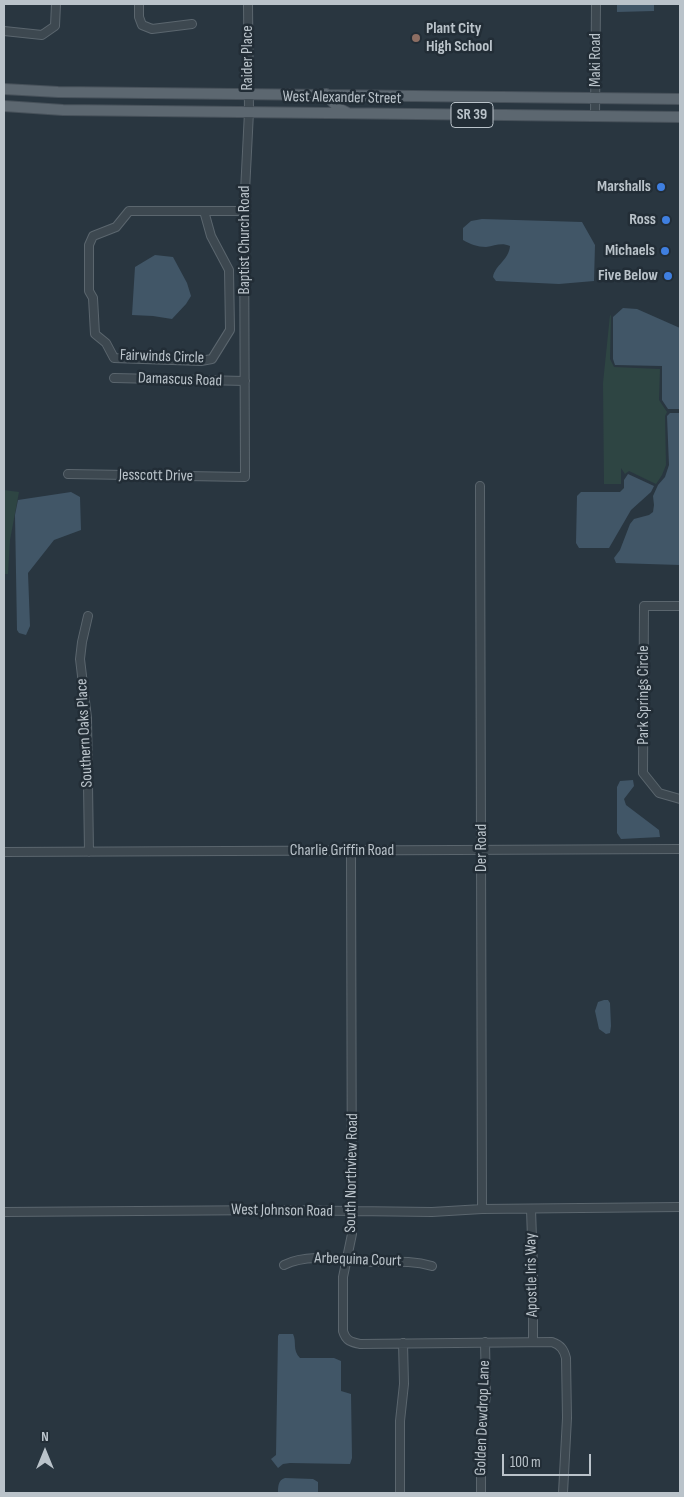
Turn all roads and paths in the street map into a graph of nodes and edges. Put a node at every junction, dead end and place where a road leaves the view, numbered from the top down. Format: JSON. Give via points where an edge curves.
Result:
{"nodes":[{"id":1,"x":56,"y":4,"type":"edge"},
{"id":2,"x":139,"y":4,"type":"edge"},
{"id":3,"x":248,"y":4,"type":"edge"},
{"id":4,"x":596,"y":4,"type":"edge"},
{"id":5,"x":192,"y":24,"type":"dead end"},
{"id":6,"x":4,"y":32,"type":"edge"},
{"id":7,"x":4,"y":89,"type":"edge"},
{"id":8,"x":248,"y":94,"type":"junction"},
{"id":9,"x":326,"y":94,"type":"junction"},
{"id":10,"x":522,"y":98,"type":"junction"},
{"id":11,"x":596,"y":98,"type":"junction"},
{"id":12,"x":640,"y":99,"type":"junction"},
{"id":13,"x":680,"y":99,"type":"edge"},
{"id":14,"x":4,"y":106,"type":"edge"},
{"id":15,"x":248,"y":112,"type":"junction"},
{"id":16,"x":349,"y":114,"type":"junction"},
{"id":17,"x":503,"y":115,"type":"junction"},
{"id":18,"x":595,"y":116,"type":"junction"},
{"id":19,"x":615,"y":116,"type":"junction"},
{"id":20,"x":680,"y":117,"type":"edge"},
{"id":21,"x":204,"y":211,"type":"junction"},
{"id":22,"x":244,"y":211,"type":"junction"},
{"id":23,"x":114,"y":378,"type":"dead end"},
{"id":24,"x":245,"y":382,"type":"junction"},
{"id":25,"x":68,"y":474,"type":"dead end"},
{"id":26,"x":245,"y":477,"type":"joint"},
{"id":27,"x":480,"y":486,"type":"dead end"},
{"id":28,"x":680,"y":606,"type":"edge"},
{"id":29,"x":88,"y":616,"type":"dead end"},
{"id":30,"x":680,"y":799,"type":"edge"},
{"id":31,"x":680,"y":849,"type":"edge"},
{"id":32,"x":482,"y":850,"type":"junction"},
{"id":33,"x":352,"y":851,"type":"junction"},
{"id":34,"x":4,"y":852,"type":"edge"},
{"id":35,"x":89,"y":852,"type":"junction"},
{"id":36,"x":680,"y":1207,"type":"edge"},
{"id":37,"x":482,"y":1209,"type":"junction"},
{"id":38,"x":531,"y":1209,"type":"junction"},
{"id":39,"x":4,"y":1212,"type":"edge"},
{"id":40,"x":352,"y":1212,"type":"junction"},
{"id":41,"x":347,"y":1259,"type":"junction"},
{"id":42,"x":284,"y":1265,"type":"dead end"},
{"id":43,"x":432,"y":1266,"type":"dead end"},
{"id":44,"x":485,"y":1342,"type":"junction"},
{"id":45,"x":533,"y":1342,"type":"junction"},
{"id":46,"x":404,"y":1343,"type":"junction"},
{"id":47,"x":400,"y":1493,"type":"edge"},
{"id":48,"x":481,"y":1493,"type":"edge"},
{"id":49,"x":563,"y":1493,"type":"edge"}],
"edges":[{"from":1,"to":6,"type":"street","via":[[56,26],[42,35]]},
{"from":2,"to":5,"type":"street","via":[[142,25],[152,29]]},
{"from":3,"to":8,"type":"street","name":"Raider Place"},
{"from":4,"to":11,"type":"street","name":"Maki Road"},
{"from":7,"to":8,"type":"main road","name":"West Alexander Street","number":"SR 39"},
{"from":8,"to":9,"type":"main road","name":"West Alexander Street","number":"SR 39"},
{"from":8,"to":15,"type":"street","name":"Raider Place"},
{"from":9,"to":10,"type":"main road","name":"West Alexander Street","number":"SR 39"},
{"from":9,"to":16,"type":"main road","via":[[338,108]]},
{"from":10,"to":11,"type":"main road","name":"West Alexander Street","number":"SR 39"},
{"from":10,"to":17,"type":"main road","via":[[517,107]]},
{"from":11,"to":12,"type":"main road","name":"West Alexander Street","number":"SR 39"},
{"from":11,"to":18,"type":"street","name":"Maki Road"},
{"from":12,"to":13,"type":"main road","name":"West Alexander Street","number":"SR 39"},
{"from":12,"to":19,"type":"main road","via":[[619,110]]},
{"from":14,"to":15,"type":"main road","name":"West Alexander Street","number":"SR 39","via":[[56,110]]},
{"from":15,"to":16,"type":"main road","name":"West Alexander Street","number":"SR 39"},
{"from":15,"to":22,"type":"street","name":"Baptist Church Road"},
{"from":16,"to":17,"type":"main road","name":"West Alexander Street","number":"SR 39"},
{"from":17,"to":18,"type":"main road","name":"West Alexander Street","number":"SR 39"},
{"from":18,"to":19,"type":"main road","name":"West Alexander Street","number":"SR 39"},
{"from":19,"to":20,"type":"main road","name":"West Alexander Street","number":"SR 39"},
{"from":21,"to":21,"type":"street","name":"Fairwinds Circle","via":[[128,211],[116,227],[93,236],[89,245],[89,291],[93,298],[95,334],[106,343],[114,358],[212,359],[230,330],[229,270],[213,240]]},
{"from":21,"to":22,"type":"street","name":"Fairwinds Circle"},
{"from":22,"to":24,"type":"street","name":"Baptist Church Road"},
{"from":23,"to":24,"type":"street","name":"Damascus Road"},
{"from":24,"to":26,"type":"street","name":"Baptist Church Road"},
{"from":25,"to":26,"type":"street","name":"Jesscott Drive"},
{"from":27,"to":32,"type":"street","name":"Der Road"},
{"from":28,"to":30,"type":"street","name":"Park Springs Circle","via":[[644,606],[643,773],[659,793]]},
{"from":29,"to":35,"type":"street","name":"Southern Oaks Place","via":[[80,660],[87,718]]},
{"from":31,"to":32,"type":"street","name":"Charlie Griffin Road"},
{"from":32,"to":33,"type":"street","name":"Charlie Griffin Road"},
{"from":32,"to":37,"type":"street","name":"Der Road"},
{"from":33,"to":35,"type":"street","name":"Charlie Griffin Road"},
{"from":33,"to":40,"type":"street","name":"South Northview Road"},
{"from":34,"to":35,"type":"street","name":"Charlie Griffin Road"},
{"from":36,"to":38,"type":"street","name":"West Johnson Road"},
{"from":37,"to":38,"type":"street","name":"West Johnson Road"},
{"from":37,"to":40,"type":"street","name":"West Johnson Road"},
{"from":38,"to":45,"type":"street","name":"Apostle Iris Way"},
{"from":39,"to":40,"type":"street","name":"West Johnson Road"},
{"from":40,"to":41,"type":"street","name":"South Northview Road"},
{"from":41,"to":42,"type":"street","name":"Arbequina Court","via":[[303,1259]]},
{"from":41,"to":43,"type":"street","name":"Arbequina Court","via":[[416,1262]]},
{"from":41,"to":46,"type":"street","name":"South Northview Road","via":[[343,1277],[345,1338],[360,1344]]},
{"from":44,"to":45,"type":"street","name":"South Northview Road"},
{"from":44,"to":46,"type":"street","name":"South Northview Road"},
{"from":44,"to":48,"type":"street","name":"Golden Dewdrop Lane"},
{"from":45,"to":49,"type":"street","name":"South Northview Road","via":[[559,1344],[566,1358]]},
{"from":46,"to":47,"type":"street"}]}
